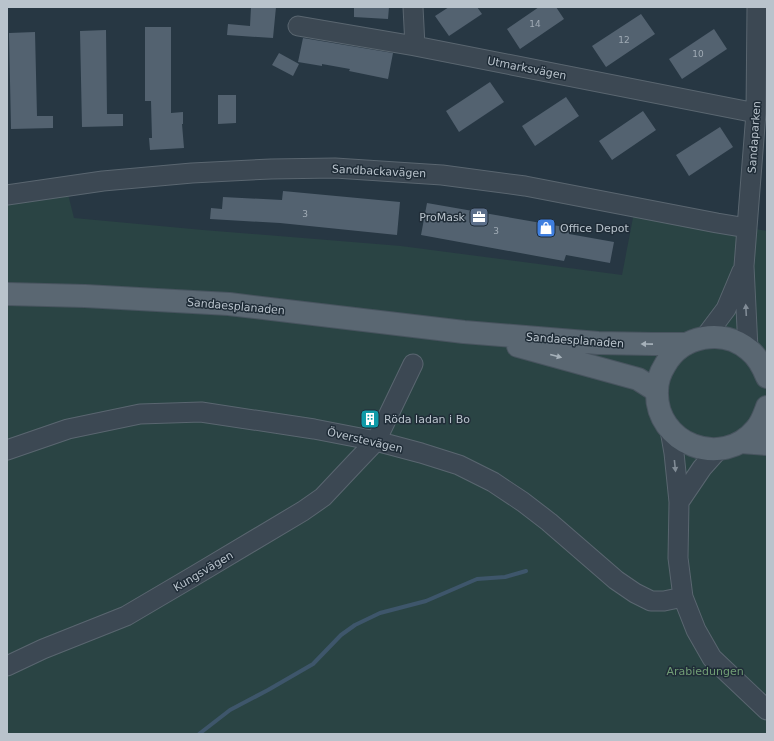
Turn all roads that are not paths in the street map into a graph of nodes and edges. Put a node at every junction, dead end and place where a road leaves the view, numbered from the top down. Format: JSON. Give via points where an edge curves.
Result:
{"nodes":[{"id":1,"x":413,"y":7,"type":"edge"},
{"id":2,"x":756,"y":7,"type":"edge"},
{"id":3,"x":298,"y":26,"type":"dead end"},
{"id":4,"x":415,"y":46,"type":"junction"},
{"id":5,"x":756,"y":113,"type":"junction"},
{"id":6,"x":7,"y":195,"type":"edge"},
{"id":7,"x":747,"y":228,"type":"junction"},
{"id":8,"x":744,"y":266,"type":"junction"},
{"id":9,"x":7,"y":294,"type":"edge"},
{"id":10,"x":464,"y":332,"type":"junction"},
{"id":11,"x":695,"y":340,"type":"junction"},
{"id":12,"x":748,"y":349,"type":"junction"},
{"id":13,"x":413,"y":364,"type":"dead end"},
{"id":14,"x":767,"y":377,"type":"edge"},
{"id":15,"x":657,"y":391,"type":"junction"},
{"id":16,"x":767,"y":407,"type":"edge"},
{"id":17,"x":670,"y":430,"type":"junction"},
{"id":18,"x":376,"y":441,"type":"junction"},
{"id":19,"x":741,"y":442,"type":"junction"},
{"id":20,"x":767,"y":444,"type":"edge"},
{"id":21,"x":719,"y":449,"type":"junction"},
{"id":22,"x":7,"y":450,"type":"edge"},
{"id":23,"x":679,"y":502,"type":"junction"},
{"id":24,"x":683,"y":597,"type":"junction"},
{"id":25,"x":7,"y":666,"type":"edge"},
{"id":26,"x":767,"y":710,"type":"edge"}],
"edges":[{"from":1,"to":4,"type":"street"},
{"from":2,"to":5,"type":"street","name":"Sandaparken"},
{"from":3,"to":4,"type":"street","name":"Utmarksvägen"},
{"from":4,"to":5,"type":"street","name":"Utmarksvägen"},
{"from":5,"to":7,"type":"street","name":"Sandaparken"},
{"from":6,"to":7,"type":"street","name":"Sandbackavägen","via":[[103,181],[185,174],[335,168],[442,175],[525,186]]},
{"from":7,"to":8,"type":"street","name":"Sandaparken"},
{"from":8,"to":11,"type":"street","name":"Sandaparken","via":[[726,309]]},
{"from":12,"to":8,"type":"street","name":"Sandaparken","one_way":true},
{"from":9,"to":10,"type":"main road","name":"Sandaesplanaden","via":[[229,304]]},
{"from":11,"to":10,"type":"main road","name":"Sandaesplanaden","one_way":true,"via":[[653,344]]},
{"from":10,"to":15,"type":"main road","name":"Sandaesplanaden","one_way":true,"via":[[638,379]]},
{"from":11,"to":12,"type":"main road","name":"Sandaesplanaden","via":[[727,338]]},
{"from":11,"to":15,"type":"main road","via":[[672,354],[661,371]]},
{"from":12,"to":14,"type":"main road","via":[[758,359]]},
{"from":13,"to":18,"type":"street","name":"Kungsvägen"},
{"from":15,"to":17,"type":"main road","via":[[660,412]]},
{"from":16,"to":19,"type":"main road","via":[[757,428]]},
{"from":17,"to":21,"type":"main road","via":[[694,446]]},
{"from":17,"to":23,"type":"street","one_way":true},
{"from":18,"to":22,"type":"street","name":"Överstevägen","via":[[201,412],[148,413],[68,429]]},
{"from":18,"to":24,"type":"street","name":"Överstevägen","via":[[459,465],[493,482],[549,522],[616,580],[635,593],[651,601]]},
{"from":18,"to":25,"type":"street","name":"Kungsvägen","via":[[323,497],[296,515],[126,616]]},
{"from":19,"to":20,"type":"main road"},
{"from":19,"to":21,"type":"main road"},
{"from":21,"to":23,"type":"street","via":[[702,468]]},
{"from":23,"to":24,"type":"street","via":[[678,558]]},
{"from":24,"to":26,"type":"street","via":[[696,630],[712,658]]}]}
